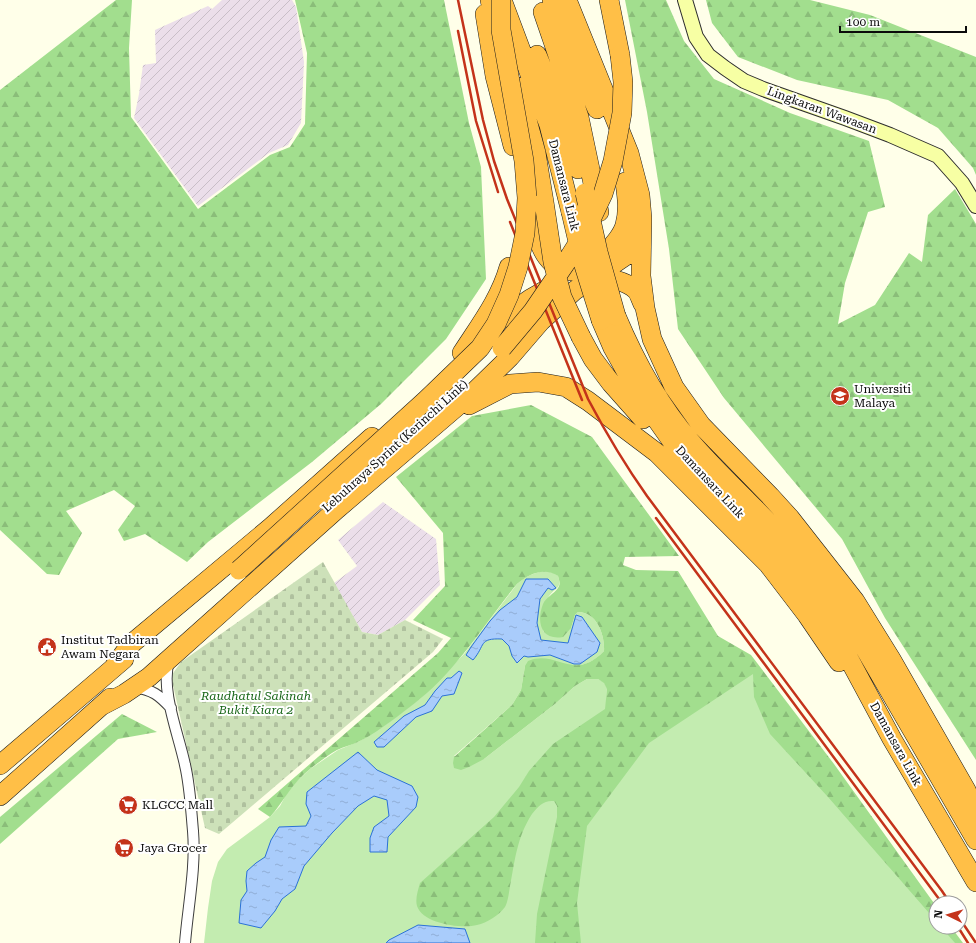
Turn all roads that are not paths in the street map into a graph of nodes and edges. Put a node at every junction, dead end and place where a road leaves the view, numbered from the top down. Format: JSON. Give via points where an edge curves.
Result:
{"nodes":[{"id":1,"x":483,"y":0,"type":"edge"},
{"id":2,"x":490,"y":0,"type":"edge"},
{"id":3,"x":502,"y":0,"type":"edge"},
{"id":4,"x":515,"y":0,"type":"edge"},
{"id":5,"x":540,"y":0,"type":"edge"},
{"id":6,"x":552,"y":0,"type":"edge"},
{"id":7,"x":567,"y":0,"type":"edge"},
{"id":8,"x":608,"y":0,"type":"edge"},
{"id":9,"x":684,"y":0,"type":"edge"},
{"id":10,"x":501,"y":30,"type":"junction"},
{"id":11,"x":640,"y":195,"type":"junction"},
{"id":12,"x":976,"y":206,"type":"edge"},
{"id":13,"x":598,"y":276,"type":"junction"},
{"id":14,"x":645,"y":308,"type":"junction"},
{"id":15,"x":614,"y":314,"type":"junction"},
{"id":16,"x":489,"y":327,"type":"junction"},
{"id":17,"x":462,"y":353,"type":"junction"},
{"id":18,"x":510,"y":357,"type":"junction"},
{"id":19,"x":441,"y":421,"type":"junction"},
{"id":20,"x":683,"y":457,"type":"junction"},
{"id":21,"x":763,"y":501,"type":"junction"},
{"id":22,"x":800,"y":532,"type":"junction"},
{"id":23,"x":241,"y":575,"type":"junction"},
{"id":24,"x":834,"y":599,"type":"junction"},
{"id":25,"x":171,"y":657,"type":"junction"},
{"id":26,"x":114,"y":667,"type":"junction"},
{"id":27,"x":134,"y":687,"type":"junction"},
{"id":28,"x":101,"y":706,"type":"junction"},
{"id":29,"x":171,"y":708,"type":"junction"},
{"id":30,"x":892,"y":739,"type":"junction"},
{"id":31,"x":0,"y":765,"type":"edge"},
{"id":32,"x":0,"y":796,"type":"edge"},
{"id":33,"x":976,"y":812,"type":"edge"},
{"id":34,"x":976,"y":840,"type":"edge"},
{"id":35,"x":976,"y":882,"type":"edge"},
{"id":36,"x":185,"y":943,"type":"edge"}],
"edges":[{"from":1,"to":17,"type":"highway","via":[[495,76],[519,175],[519,212],[515,246],[500,292]]},
{"from":2,"to":6,"type":"highway","via":[[538,240],[557,267],[573,271],[585,268],[609,250],[625,226],[628,204],[625,182],[613,146]]},
{"from":3,"to":10,"type":"highway","name":"Lebuhraya Sprint (Kerinchi Link)","bridge":true},
{"from":3,"to":15,"type":"highway","name":"Damansara Link","bridge":true,"via":[[549,125],[582,259]]},
{"from":4,"to":15,"type":"highway","name":"Damansara Link","bridge":true,"via":[[574,150]]},
{"from":5,"to":15,"type":"highway","via":[[579,117],[599,212]]},
{"from":7,"to":11,"type":"highway","via":[[630,153]]},
{"from":8,"to":23,"type":"highway","name":"Lebuhraya Sprint (Kerinchi Link)","bridge":true,"via":[[620,55],[623,82],[622,113],[613,161],[603,194],[573,251],[533,311],[502,348],[462,387]]},
{"from":9,"to":12,"type":"street","name":"Lingkaran Wawasan","via":[[696,37],[708,55],[725,68],[744,81],[763,89],[890,135],[938,156],[954,172]]},
{"from":10,"to":20,"type":"highway","bridge":true,"via":[[536,153],[553,262],[562,297],[593,359],[611,383],[656,433]]},
{"from":10,"to":23,"type":"highway","name":"Lebuhraya Sprint (Kerinchi Link)","bridge":true,"via":[[528,198],[525,233],[518,267],[496,324],[480,348],[464,364]]},
{"from":11,"to":13,"type":"highway","via":[[636,240],[626,255]]},
{"from":11,"to":14,"type":"highway","via":[[641,276]]},
{"from":13,"to":14,"type":"highway","via":[[624,283],[637,291]]},
{"from":13,"to":16,"type":"highway","via":[[554,285]]},
{"from":13,"to":18,"type":"highway","via":[[574,291],[541,321]]},
{"from":14,"to":22,"type":"highway","via":[[652,339],[674,387],[701,425],[770,496]]},
{"from":15,"to":20,"type":"highway","name":"Damansara Link","via":[[613,348],[638,393]]},
{"from":15,"to":21,"type":"highway","via":[[644,350],[660,380],[685,416]]},
{"from":15,"to":24,"type":"highway","name":"Damansara Link","via":[[645,378],[690,441],[769,524]]},
{"from":16,"to":17,"type":"highway"},
{"from":16,"to":18,"type":"highway","via":[[505,326],[515,334],[516,343]]},
{"from":17,"to":26,"type":"highway","via":[[407,406],[270,528],[130,645]]},
{"from":18,"to":19,"type":"highway"},
{"from":19,"to":25,"type":"highway","via":[[336,510]]},
{"from":19,"to":30,"type":"highway","via":[[510,384],[538,382],[566,388],[588,401],[657,453],[768,564],[807,615]]},
{"from":20,"to":30,"type":"highway","name":"Damansara Link","via":[[761,536],[816,602]]},
{"from":21,"to":22,"type":"highway"},
{"from":21,"to":24,"type":"highway","via":[[821,574]]},
{"from":22,"to":33,"type":"highway","via":[[855,600],[892,659]]},
{"from":23,"to":26,"type":"highway","name":"Lebuhraya Sprint (Kerinchi Link)","via":[[190,609]]},
{"from":23,"to":28,"type":"highway","name":"Lebuhraya Sprint (Kerinchi Link)"},
{"from":24,"to":34,"type":"highway","name":"Damansara Link"},
{"from":25,"to":27,"type":"highway"},
{"from":25,"to":29,"type":"street","via":[[166,677]]},
{"from":26,"to":31,"type":"highway","name":"Lebuhraya Sprint (Kerinchi Link)"},
{"from":27,"to":28,"type":"highway"},
{"from":27,"to":29,"type":"street","via":[[152,691]]},
{"from":28,"to":32,"type":"highway","name":"Lebuhraya Sprint (Kerinchi Link)"},
{"from":29,"to":36,"type":"street","via":[[185,766],[193,833],[193,871]]},
{"from":30,"to":35,"type":"highway","name":"Damansara Link"}]}
